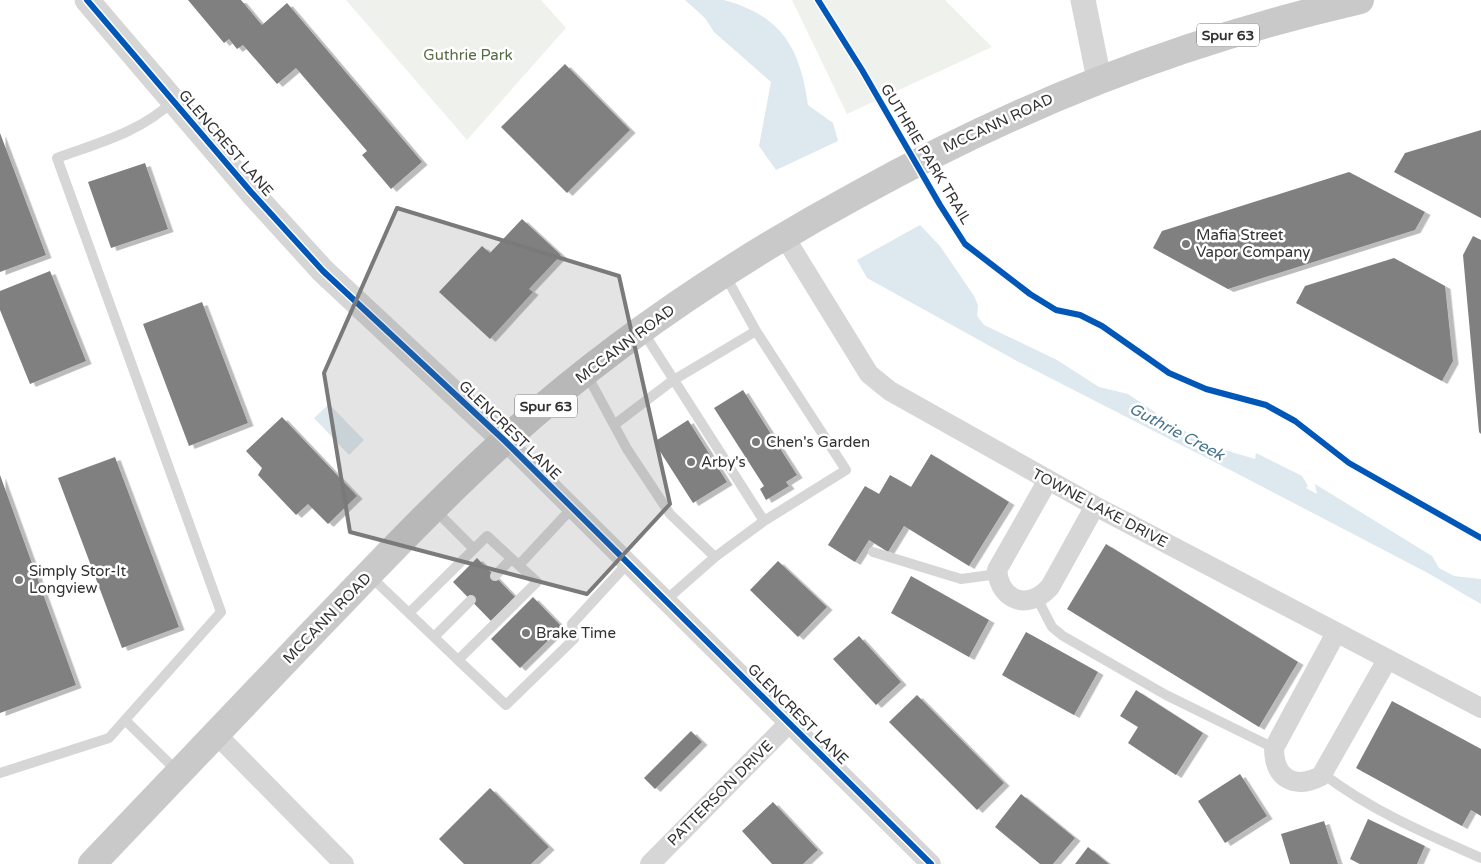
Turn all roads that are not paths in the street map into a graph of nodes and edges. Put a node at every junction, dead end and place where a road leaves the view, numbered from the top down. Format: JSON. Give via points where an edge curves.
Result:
{"nodes":[{"id":1,"x":87,"y":0,"type":"edge"},
{"id":2,"x":1084,"y":0,"type":"edge"},
{"id":3,"x":1360,"y":0,"type":"edge"},
{"id":4,"x":1099,"y":79,"type":"junction"},
{"id":5,"x":174,"y":101,"type":"junction"},
{"id":6,"x":784,"y":236,"type":"junction"},
{"id":7,"x":724,"y":273,"type":"junction"},
{"id":8,"x":642,"y":330,"type":"junction"},
{"id":9,"x":756,"y":331,"type":"junction"},
{"id":10,"x":586,"y":372,"type":"junction"},
{"id":11,"x":672,"y":381,"type":"junction"},
{"id":12,"x":614,"y":424,"type":"junction"},
{"id":13,"x":504,"y":441,"type":"junction"},
{"id":14,"x":1048,"y":480,"type":"junction"},
{"id":15,"x":1095,"y":506,"type":"junction"},
{"id":16,"x":572,"y":508,"type":"junction"},
{"id":17,"x":434,"y":509,"type":"junction"},
{"id":18,"x":764,"y":521,"type":"junction"},
{"id":19,"x":474,"y":549,"type":"junction"},
{"id":20,"x":873,"y":552,"type":"dead end"},
{"id":21,"x":714,"y":557,"type":"junction"},
{"id":22,"x":515,"y":562,"type":"junction"},
{"id":23,"x":628,"y":563,"type":"junction"},
{"id":24,"x":369,"y":574,"type":"junction"},
{"id":25,"x":998,"y":574,"type":"junction"},
{"id":26,"x":494,"y":576,"type":"dead end"},
{"id":27,"x":1037,"y":598,"type":"junction"},
{"id":28,"x":471,"y":600,"type":"dead end"},
{"id":29,"x":666,"y":600,"type":"junction"},
{"id":30,"x":410,"y":612,"type":"junction"},
{"id":31,"x":1336,"y":634,"type":"junction"},
{"id":32,"x":434,"y":637,"type":"junction"},
{"id":33,"x":458,"y":660,"type":"junction"},
{"id":34,"x":1387,"y":660,"type":"junction"},
{"id":35,"x":1481,"y":708,"type":"edge"},
{"id":36,"x":126,"y":722,"type":"junction"},
{"id":37,"x":789,"y":723,"type":"junction"},
{"id":38,"x":216,"y":734,"type":"junction"},
{"id":39,"x":1274,"y":748,"type":"junction"},
{"id":40,"x":0,"y":773,"type":"edge"},
{"id":41,"x":179,"y":773,"type":"junction"},
{"id":42,"x":1322,"y":773,"type":"junction"},
{"id":43,"x":1481,"y":858,"type":"edge"},
{"id":44,"x":92,"y":864,"type":"edge"},
{"id":45,"x":344,"y":864,"type":"edge"},
{"id":46,"x":650,"y":864,"type":"edge"},
{"id":47,"x":931,"y":864,"type":"edge"}],
"edges":[{"from":1,"to":5,"type":"street","name":"GLENCREST LANE"},
{"from":2,"to":4,"type":"street"},
{"from":3,"to":4,"type":"main road","number":"Spur 63","via":[[1230,34]]},
{"from":4,"to":6,"type":"main road","name":"MCCANN ROAD","number":"Spur 63","via":[[917,161]]},
{"from":5,"to":13,"type":"street","name":"GLENCREST LANE","via":[[324,272]]},
{"from":5,"to":36,"type":"lane","via":[[143,125],[57,158],[221,612]]},
{"from":6,"to":7,"type":"main road","name":"MCCANN ROAD","number":"Spur 63"},
{"from":6,"to":14,"type":"street","name":"TOWNE LAKE DRIVE","via":[[869,374],[914,406]]},
{"from":7,"to":8,"type":"main road","name":"MCCANN ROAD","number":"Spur 63"},
{"from":7,"to":9,"type":"lane"},
{"from":8,"to":10,"type":"main road","name":"MCCANN ROAD","number":"Spur 63"},
{"from":8,"to":11,"type":"lane"},
{"from":9,"to":11,"type":"lane"},
{"from":9,"to":18,"type":"lane","via":[[846,470]]},
{"from":10,"to":12,"type":"lane"},
{"from":10,"to":13,"type":"main road","name":"MCCANN ROAD","number":"Spur 63"},
{"from":11,"to":12,"type":"lane"},
{"from":11,"to":18,"type":"lane"},
{"from":12,"to":21,"type":"lane","via":[[670,514]]},
{"from":13,"to":16,"type":"street","name":"GLENCREST LANE"},
{"from":13,"to":17,"type":"main road","name":"MCCANN ROAD","number":"Spur 63"},
{"from":14,"to":15,"type":"street","name":"TOWNE LAKE DRIVE"},
{"from":14,"to":25,"type":"street","via":[[1002,559]]},
{"from":15,"to":27,"type":"street","via":[[1050,587]]},
{"from":15,"to":31,"type":"street","name":"TOWNE LAKE DRIVE"},
{"from":16,"to":22,"type":"lane"},
{"from":16,"to":23,"type":"street","name":"GLENCREST LANE"},
{"from":17,"to":19,"type":"lane"},
{"from":17,"to":24,"type":"main road","name":"MCCANN ROAD","number":"Spur 63"},
{"from":18,"to":21,"type":"lane"},
{"from":19,"to":22,"type":"lane","via":[[487,536]]},
{"from":19,"to":30,"type":"lane"},
{"from":20,"to":25,"type":"lane","via":[[962,579]]},
{"from":21,"to":29,"type":"lane"},
{"from":22,"to":26,"type":"lane"},
{"from":22,"to":33,"type":"lane","via":[[537,582]]},
{"from":23,"to":29,"type":"street","name":"GLENCREST LANE"},
{"from":23,"to":33,"type":"lane","via":[[572,624],[574,639],[506,705]]},
{"from":24,"to":30,"type":"lane"},
{"from":24,"to":38,"type":"main road","name":"MCCANN ROAD","number":"Spur 63"},
{"from":25,"to":27,"type":"street","via":[[1004,591],[1022,602]]},
{"from":27,"to":39,"type":"lane","via":[[1052,627],[1063,636],[1166,695]]},
{"from":28,"to":32,"type":"lane"},
{"from":29,"to":37,"type":"street","name":"GLENCREST LANE"},
{"from":30,"to":32,"type":"lane"},
{"from":31,"to":34,"type":"street","name":"TOWNE LAKE DRIVE"},
{"from":31,"to":39,"type":"street"},
{"from":32,"to":33,"type":"lane"},
{"from":34,"to":35,"type":"street","name":"TOWNE LAKE DRIVE"},
{"from":34,"to":42,"type":"street"},
{"from":36,"to":40,"type":"lane","via":[[109,738]]},
{"from":36,"to":41,"type":"lane"},
{"from":37,"to":46,"type":"street","name":"PATTERSON DRIVE"},
{"from":37,"to":47,"type":"street","name":"GLENCREST LANE"},
{"from":38,"to":41,"type":"main road","name":"MCCANN ROAD","number":"Spur 63"},
{"from":38,"to":45,"type":"street"},
{"from":39,"to":42,"type":"street","via":[[1274,759],[1288,779],[1300,784]]},
{"from":41,"to":44,"type":"main road","name":"MCCANN ROAD","number":"Spur 63"},
{"from":42,"to":43,"type":"lane","via":[[1345,790],[1428,835]]}]}
